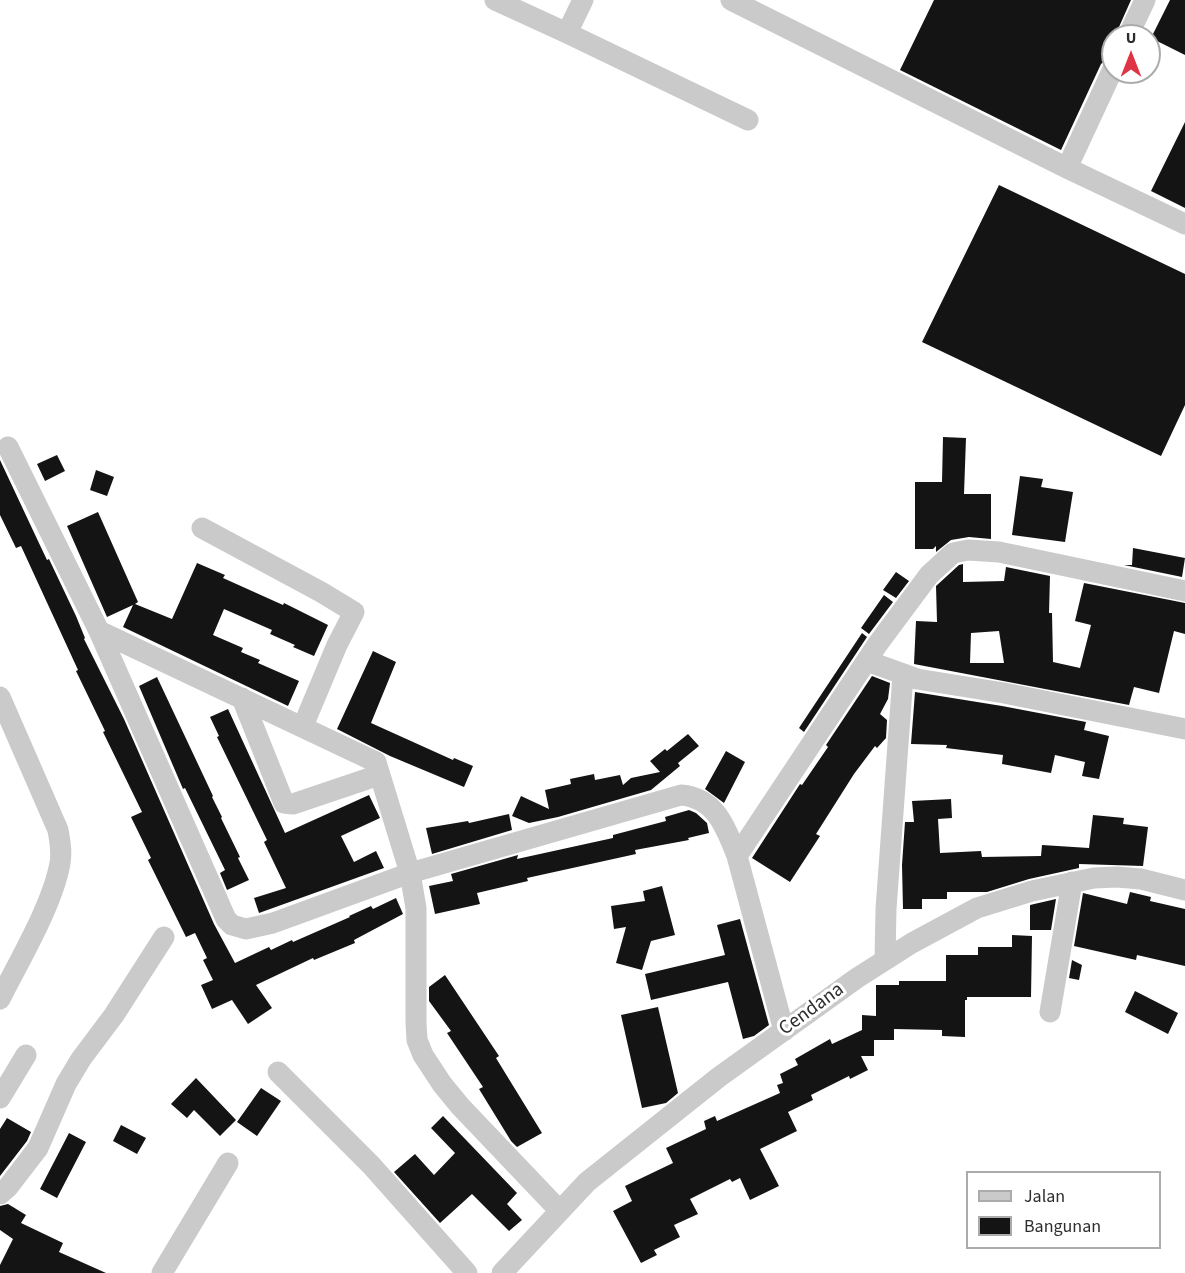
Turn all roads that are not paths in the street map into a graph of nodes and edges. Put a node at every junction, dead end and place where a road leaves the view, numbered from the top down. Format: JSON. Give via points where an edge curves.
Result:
{"nodes":[{"id":1,"x":495,"y":0,"type":"edge"},
{"id":2,"x":584,"y":0,"type":"edge"},
{"id":3,"x":731,"y":0,"type":"edge"},
{"id":4,"x":1145,"y":0,"type":"edge"},
{"id":5,"x":1134,"y":24,"type":"edge"},
{"id":6,"x":567,"y":33,"type":"junction"},
{"id":7,"x":1106,"y":84,"type":"edge"},
{"id":8,"x":748,"y":120,"type":"dead end"},
{"id":9,"x":1067,"y":168,"type":"junction"},
{"id":10,"x":1185,"y":224,"type":"edge"},
{"id":11,"x":8,"y":447,"type":"dead end"},
{"id":12,"x":202,"y":528,"type":"dead end"},
{"id":13,"x":1185,"y":591,"type":"edge"},
{"id":14,"x":99,"y":631,"type":"junction"},
{"id":15,"x":867,"y":661,"type":"junction"},
{"id":16,"x":903,"y":675,"type":"junction"},
{"id":17,"x":0,"y":697,"type":"edge"},
{"id":18,"x":242,"y":698,"type":"junction"},
{"id":19,"x":303,"y":726,"type":"junction"},
{"id":20,"x":1185,"y":729,"type":"edge"},
{"id":21,"x":379,"y":775,"type":"junction"},
{"id":22,"x":737,"y":856,"type":"junction"},
{"id":23,"x":410,"y":873,"type":"junction"},
{"id":24,"x":1072,"y":882,"type":"junction"},
{"id":25,"x":1185,"y":890,"type":"edge"},
{"id":26,"x":164,"y":937,"type":"dead end"},
{"id":27,"x":885,"y":959,"type":"junction"},
{"id":28,"x":0,"y":999,"type":"edge"},
{"id":29,"x":1050,"y":1012,"type":"dead end"},
{"id":30,"x":784,"y":1031,"type":"junction"},
{"id":31,"x":26,"y":1055,"type":"dead end"},
{"id":32,"x":278,"y":1072,"type":"dead end"},
{"id":33,"x":0,"y":1098,"type":"edge"},
{"id":34,"x":228,"y":1163,"type":"dead end"},
{"id":35,"x":0,"y":1194,"type":"edge"},
{"id":36,"x":559,"y":1210,"type":"junction"},
{"id":37,"x":162,"y":1273,"type":"edge"},
{"id":38,"x":466,"y":1273,"type":"edge"},
{"id":39,"x":502,"y":1273,"type":"edge"}],
"edges":[{"from":1,"to":6,"type":"street"},
{"from":2,"to":6,"type":"street"},
{"from":3,"to":9,"type":"street"},
{"from":4,"to":5,"type":"street"},
{"from":6,"to":8,"type":"street"},
{"from":7,"to":9,"type":"street"},
{"from":9,"to":10,"type":"street"},
{"from":11,"to":14,"type":"street"},
{"from":12,"to":19,"type":"street","via":[[354,612]]},
{"from":13,"to":15,"type":"street","via":[[999,552],[960,551],[936,566]]},
{"from":14,"to":18,"type":"street"},
{"from":14,"to":23,"type":"street","via":[[232,925],[246,929],[273,923]]},
{"from":15,"to":16,"type":"street"},
{"from":15,"to":22,"type":"street"},
{"from":16,"to":20,"type":"street"},
{"from":16,"to":27,"type":"street"},
{"from":17,"to":28,"type":"street","via":[[61,845],[54,886]]},
{"from":18,"to":19,"type":"street"},
{"from":18,"to":21,"type":"street","via":[[284,802],[293,804]]},
{"from":19,"to":21,"type":"street","via":[[374,760]]},
{"from":21,"to":23,"type":"street"},
{"from":22,"to":23,"type":"street","via":[[713,808],[681,795]]},
{"from":22,"to":30,"type":"street"},
{"from":23,"to":36,"type":"street","via":[[416,908],[417,1040],[423,1054],[459,1106]]},
{"from":24,"to":25,"type":"street","name":"Cendana","via":[[1117,877],[1149,880]]},
{"from":24,"to":27,"type":"street","name":"Cendana","via":[[977,908]]},
{"from":24,"to":29,"type":"street"},
{"from":26,"to":35,"type":"street","via":[[66,1084],[38,1148]]},
{"from":27,"to":30,"type":"street","name":"Cendana"},
{"from":30,"to":36,"type":"street","name":"Cendana","via":[[666,1119],[587,1182]]},
{"from":31,"to":33,"type":"street"},
{"from":32,"to":38,"type":"street","via":[[371,1165]]},
{"from":34,"to":37,"type":"street"},
{"from":36,"to":39,"type":"street","name":"Cendana"}]}
